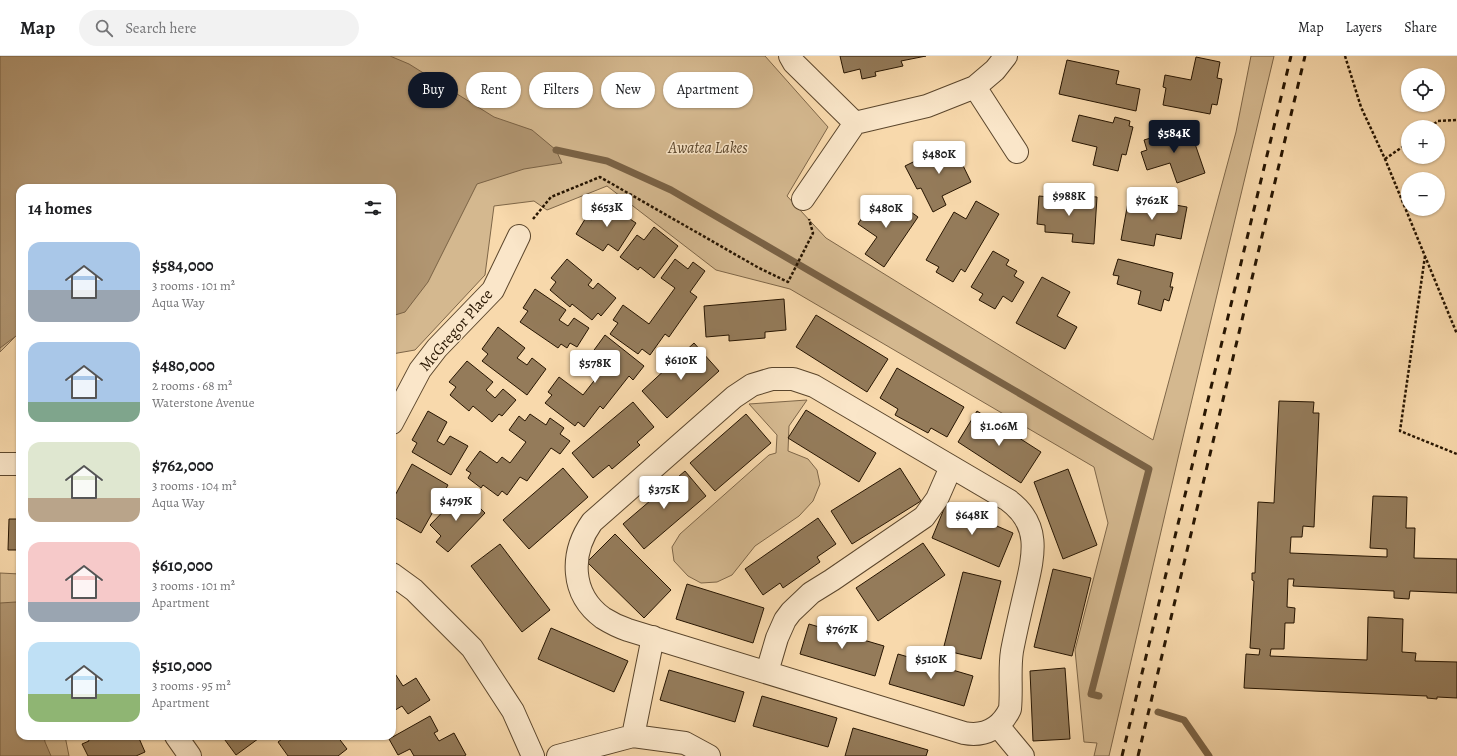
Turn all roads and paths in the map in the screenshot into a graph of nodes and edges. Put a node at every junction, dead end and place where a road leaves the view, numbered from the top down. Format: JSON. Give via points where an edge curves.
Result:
{"nodes":[{"id":1,"x":790,"y":56,"type":"edge"},
{"id":2,"x":1006,"y":56,"type":"edge"},
{"id":3,"x":1345,"y":56,"type":"edge"},
{"id":4,"x":975,"y":87,"type":"junction"},
{"id":5,"x":1457,"y":120,"type":"edge"},
{"id":6,"x":1445,"y":121,"type":"edge"},
{"id":7,"x":855,"y":123,"type":"junction"},
{"id":8,"x":1401,"y":148,"type":"edge"},
{"id":9,"x":1018,"y":152,"type":"dead end"},
{"id":10,"x":1385,"y":158,"type":"junction"},
{"id":11,"x":803,"y":199,"type":"joint"},
{"id":12,"x":519,"y":236,"type":"joint"},
{"id":13,"x":1426,"y":255,"type":"junction"},
{"id":14,"x":1457,"y":334,"type":"edge"},
{"id":15,"x":396,"y":415,"type":"edge"},
{"id":16,"x":1457,"y":454,"type":"edge"},
{"id":17,"x":0,"y":464,"type":"edge"},
{"id":18,"x":16,"y":464,"type":"edge"},
{"id":19,"x":952,"y":467,"type":"junction"},
{"id":20,"x":396,"y":577,"type":"edge"},
{"id":21,"x":653,"y":637,"type":"junction"},
{"id":22,"x":767,"y":672,"type":"junction"},
{"id":23,"x":998,"y":726,"type":"junction"},
{"id":24,"x":633,"y":736,"type":"junction"},
{"id":25,"x":179,"y":740,"type":"edge"},
{"id":26,"x":190,"y":756,"type":"edge"},
{"id":27,"x":533,"y":756,"type":"edge"},
{"id":28,"x":558,"y":756,"type":"edge"},
{"id":29,"x":709,"y":756,"type":"edge"},
{"id":30,"x":1023,"y":756,"type":"edge"}],
"edges":[{"from":1,"to":7,"type":"street","via":[[794,63]]},
{"from":2,"to":4,"type":"street","via":[[995,70]]},
{"from":3,"to":10,"type":"path","via":[[1361,107]]},
{"from":4,"to":7,"type":"street","via":[[927,106]]},
{"from":4,"to":9,"type":"street"},
{"from":5,"to":6,"type":"path"},
{"from":7,"to":11,"type":"street"},
{"from":8,"to":10,"type":"path"},
{"from":10,"to":13,"type":"path"},
{"from":11,"to":12,"type":"path","via":[[813,233],[788,282],[600,177],[551,197]]},
{"from":12,"to":15,"type":"street","name":"McGregor Place","via":[[493,290],[436,348],[420,370]]},
{"from":13,"to":14,"type":"path"},
{"from":13,"to":16,"type":"path","via":[[1400,431]]},
{"from":17,"to":18,"type":"street"},
{"from":19,"to":21,"type":"street","via":[[814,386],[793,379],[779,379],[758,382],[745,388],[598,516],[587,529],[579,545],[576,572],[581,589],[590,605],[610,622]]},
{"from":19,"to":22,"type":"street","via":[[937,499],[924,517],[797,605],[785,620]]},
{"from":19,"to":23,"type":"street","via":[[1014,505],[1025,517],[1033,539],[1032,566],[1012,652],[1010,708]]},
{"from":20,"to":27,"type":"street","via":[[414,590],[472,648],[513,711]]},
{"from":21,"to":22,"type":"street"},
{"from":21,"to":24,"type":"street"},
{"from":22,"to":23,"type":"street","via":[[964,733],[985,733]]},
{"from":23,"to":30,"type":"street"},
{"from":24,"to":28,"type":"street"},
{"from":24,"to":29,"type":"street","via":[[685,743]]},
{"from":25,"to":26,"type":"street"}]}
